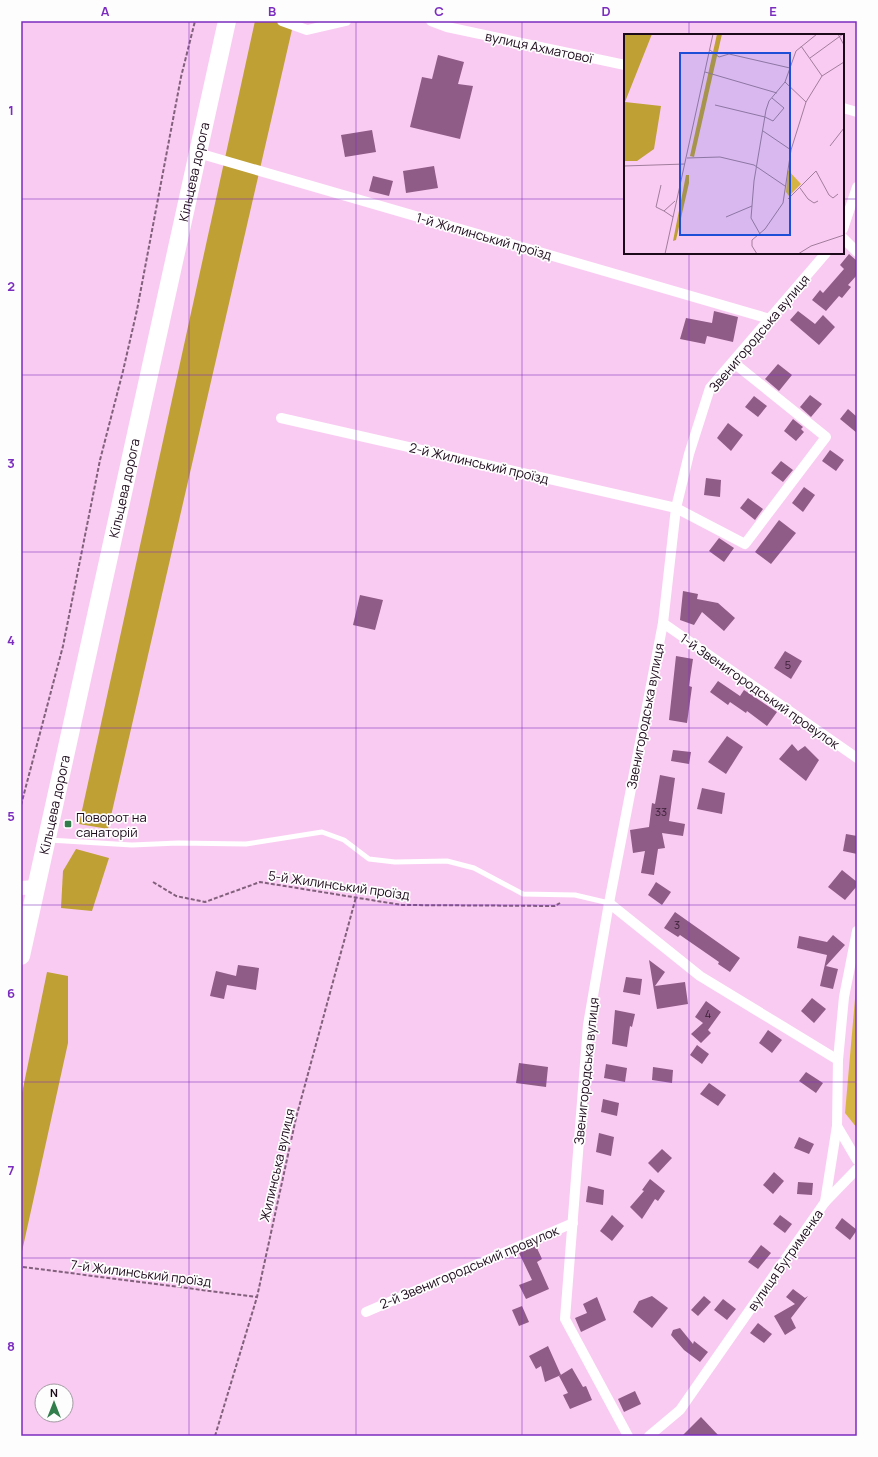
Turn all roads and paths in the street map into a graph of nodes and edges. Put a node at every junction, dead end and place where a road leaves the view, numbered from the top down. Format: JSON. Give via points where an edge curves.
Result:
{"nodes":[{"id":1,"x":195,"y":21,"type":"edge"},
{"id":2,"x":227,"y":21,"type":"edge"},
{"id":3,"x":282,"y":21,"type":"edge"},
{"id":4,"x":346,"y":21,"type":"edge"},
{"id":5,"x":431,"y":21,"type":"edge"},
{"id":6,"x":624,"y":65,"type":"edge"},
{"id":7,"x":844,"y":108,"type":"edge"},
{"id":8,"x":857,"y":112,"type":"edge"},
{"id":9,"x":198,"y":153,"type":"junction"},
{"id":10,"x":857,"y":187,"type":"edge"},
{"id":11,"x":844,"y":226,"type":"edge"},
{"id":12,"x":844,"y":239,"type":"edge"},
{"id":13,"x":857,"y":252,"type":"edge"},
{"id":14,"x":825,"y":254,"type":"edge"},
{"id":15,"x":770,"y":319,"type":"junction"},
{"id":16,"x":734,"y":362,"type":"junction"},
{"id":17,"x":281,"y":418,"type":"dead end"},
{"id":18,"x":676,"y":508,"type":"junction"},
{"id":19,"x":663,"y":623,"type":"junction"},
{"id":20,"x":857,"y":758,"type":"edge"},
{"id":21,"x":21,"y":805,"type":"edge"},
{"id":22,"x":47,"y":840,"type":"junction"},
{"id":23,"x":153,"y":882,"type":"dead end"},
{"id":24,"x":29,"y":888,"type":"edge"},
{"id":25,"x":575,"y":894,"type":"junction"},
{"id":26,"x":356,"y":898,"type":"junction"},
{"id":27,"x":608,"y":903,"type":"junction"},
{"id":28,"x":857,"y":931,"type":"edge"},
{"id":29,"x":21,"y":956,"type":"edge"},
{"id":30,"x":838,"y":1060,"type":"junction"},
{"id":31,"x":837,"y":1126,"type":"junction"},
{"id":32,"x":857,"y":1160,"type":"edge"},
{"id":33,"x":857,"y":1169,"type":"edge"},
{"id":34,"x":825,"y":1202,"type":"junction"},
{"id":35,"x":573,"y":1223,"type":"junction"},
{"id":36,"x":24,"y":1267,"type":"dead end"},
{"id":37,"x":256,"y":1297,"type":"junction"},
{"id":38,"x":366,"y":1312,"type":"dead end"},
{"id":39,"x":215,"y":1436,"type":"edge"},
{"id":40,"x":628,"y":1436,"type":"edge"},
{"id":41,"x":649,"y":1436,"type":"edge"}],
"edges":[{"from":1,"to":21,"type":"path","via":[[135,317],[100,460],[63,646]]},
{"from":2,"to":9,"type":"highway","name":"Кільцева дорога"},
{"from":3,"to":4,"type":"street","via":[[307,30]]},
{"from":5,"to":6,"type":"street","name":"вулиця Ахматової","via":[[447,27]]},
{"from":7,"to":8,"type":"street"},
{"from":9,"to":15,"type":"street","name":"1-й Жилинський проїзд"},
{"from":9,"to":22,"type":"highway","name":"Кільцева дорога"},
{"from":10,"to":11,"type":"street"},
{"from":12,"to":13,"type":"street"},
{"from":14,"to":15,"type":"street","name":"Звенигородська вулиця"},
{"from":15,"to":16,"type":"street","name":"Звенигородська вулиця"},
{"from":16,"to":18,"type":"street","name":"Звенигородська вулиця","via":[[710,388],[689,454]]},
{"from":16,"to":18,"type":"street","name":"2-й Жилинський проїзд","via":[[826,437],[745,544]]},
{"from":17,"to":18,"type":"street","name":"2-й Жилинський проїзд"},
{"from":18,"to":19,"type":"street","name":"Звенигородська вулиця"},
{"from":19,"to":20,"type":"street","name":"1-й Звенигородський провулок"},
{"from":19,"to":27,"type":"street","name":"Звенигородська вулиця"},
{"from":22,"to":24,"type":"highway","name":"Кільцева дорога"},
{"from":22,"to":25,"type":"lane","via":[[132,845],[246,844],[322,832],[344,840],[369,859],[395,862],[447,860],[474,868],[523,894]]},
{"from":23,"to":26,"type":"path","name":"5-й Жилинський проїзд","via":[[176,896],[205,902],[260,882]]},
{"from":24,"to":29,"type":"highway","name":"Кільцева дорога"},
{"from":25,"to":26,"type":"path","name":"5-й Жилинський проїзд","via":[[555,906],[402,905]]},
{"from":25,"to":27,"type":"lane"},
{"from":26,"to":37,"type":"path","name":"Жилинська вулиця","via":[[296,1118]]},
{"from":27,"to":30,"type":"street","via":[[700,976]]},
{"from":27,"to":35,"type":"street","name":"Звенигородська вулиця","via":[[588,1025]]},
{"from":28,"to":30,"type":"street","name":"вулиця Бугрименка","via":[[844,997]]},
{"from":30,"to":31,"type":"street","name":"вулиця Бугрименка"},
{"from":31,"to":32,"type":"street"},
{"from":31,"to":34,"type":"street","name":"вулиця Бугрименка"},
{"from":33,"to":34,"type":"street"},
{"from":34,"to":41,"type":"street","name":"вулиця Бугрименка","via":[[680,1410]]},
{"from":35,"to":38,"type":"street","name":"2-й Звенигородський провулок"},
{"from":35,"to":40,"type":"street","via":[[565,1319]]},
{"from":36,"to":37,"type":"path","name":"7-й Жилинський проїзд"},
{"from":37,"to":39,"type":"path","name":"Жилинська вулиця"}]}
